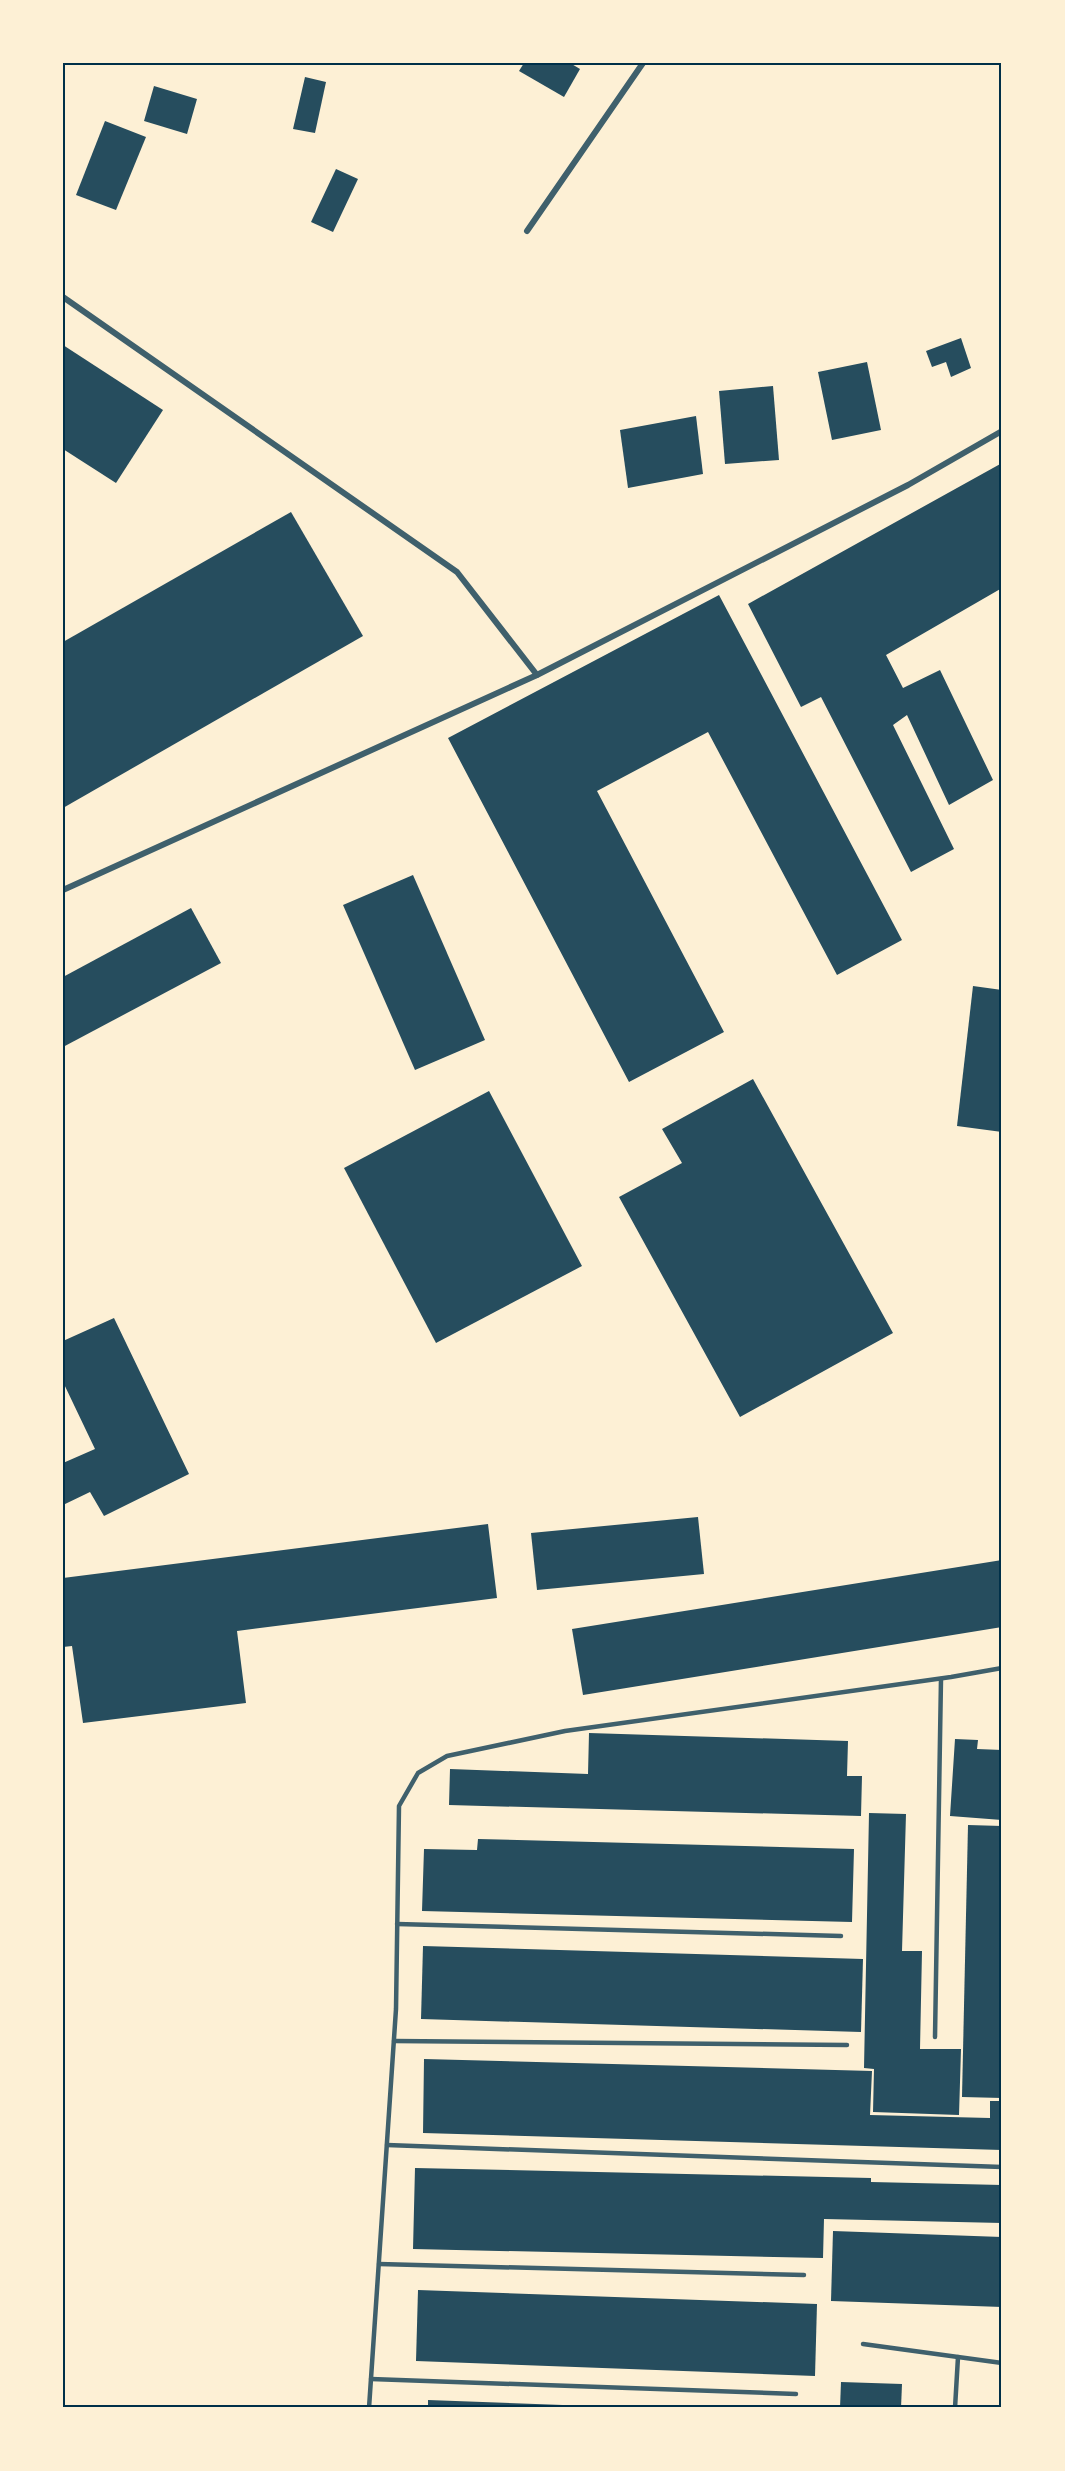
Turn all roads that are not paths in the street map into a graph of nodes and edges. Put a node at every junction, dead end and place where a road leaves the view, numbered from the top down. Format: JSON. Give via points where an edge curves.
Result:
{"nodes":[{"id":1,"x":643,"y":63,"type":"edge"},
{"id":2,"x":527,"y":231,"type":"dead end"},
{"id":3,"x":63,"y":297,"type":"edge"},
{"id":4,"x":1002,"y":431,"type":"edge"},
{"id":5,"x":537,"y":675,"type":"junction"},
{"id":6,"x":63,"y":890,"type":"edge"},
{"id":7,"x":1002,"y":1668,"type":"edge"},
{"id":8,"x":941,"y":1678,"type":"junction"},
{"id":9,"x":398,"y":1924,"type":"junction"},
{"id":10,"x":841,"y":1936,"type":"dead end"},
{"id":11,"x":935,"y":2037,"type":"dead end"},
{"id":12,"x":394,"y":2040,"type":"junction"},
{"id":13,"x":847,"y":2045,"type":"dead end"},
{"id":14,"x":387,"y":2145,"type":"junction"},
{"id":15,"x":1002,"y":2167,"type":"edge"},
{"id":16,"x":379,"y":2264,"type":"junction"},
{"id":17,"x":804,"y":2275,"type":"dead end"},
{"id":18,"x":863,"y":2344,"type":"dead end"},
{"id":19,"x":958,"y":2357,"type":"junction"},
{"id":20,"x":1002,"y":2363,"type":"edge"},
{"id":21,"x":371,"y":2379,"type":"junction"},
{"id":22,"x":796,"y":2394,"type":"dead end"},
{"id":23,"x":369,"y":2408,"type":"edge"},
{"id":24,"x":955,"y":2408,"type":"edge"}],
"edges":[{"from":1,"to":2,"type":"street"},
{"from":3,"to":5,"type":"street","via":[[457,572]]},
{"from":4,"to":5,"type":"street","via":[[908,485]]},
{"from":5,"to":6,"type":"street"},
{"from":7,"to":8,"type":"lane"},
{"from":8,"to":9,"type":"lane","via":[[566,1731],[447,1756],[418,1773],[399,1806]]},
{"from":8,"to":11,"type":"lane"},
{"from":9,"to":10,"type":"lane"},
{"from":9,"to":12,"type":"lane"},
{"from":12,"to":13,"type":"lane"},
{"from":12,"to":14,"type":"lane"},
{"from":14,"to":15,"type":"lane"},
{"from":14,"to":16,"type":"lane"},
{"from":16,"to":17,"type":"lane"},
{"from":16,"to":21,"type":"lane"},
{"from":18,"to":19,"type":"lane"},
{"from":19,"to":20,"type":"lane"},
{"from":19,"to":24,"type":"lane"},
{"from":21,"to":22,"type":"lane"},
{"from":21,"to":23,"type":"lane"}]}
